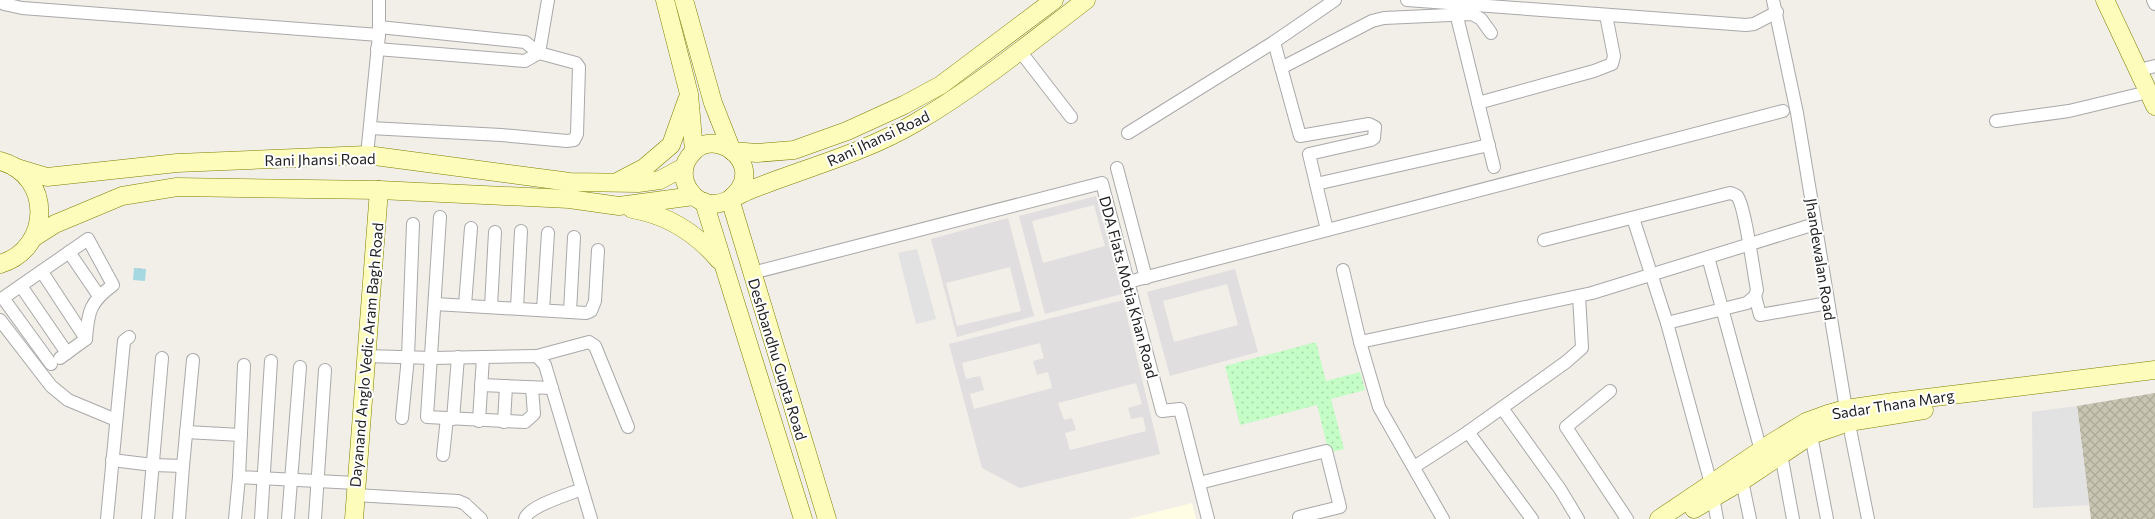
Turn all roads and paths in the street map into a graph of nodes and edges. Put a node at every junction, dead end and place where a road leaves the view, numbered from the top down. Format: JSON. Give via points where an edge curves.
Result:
{"nodes":[{"id":1,"x":379,"y":0,"type":"edge"},
{"id":2,"x":548,"y":0,"type":"edge"},
{"id":3,"x":666,"y":0,"type":"edge"},
{"id":4,"x":684,"y":0,"type":"edge"},
{"id":5,"x":1054,"y":0,"type":"edge"},
{"id":6,"x":1086,"y":0,"type":"edge"},
{"id":7,"x":1335,"y":0,"type":"edge"},
{"id":8,"x":1407,"y":0,"type":"edge"},
{"id":9,"x":2106,"y":0,"type":"edge"},
{"id":10,"x":2153,"y":0,"type":"edge"},
{"id":11,"x":1,"y":3,"type":"edge"},
{"id":12,"x":2155,"y":4,"type":"edge"},
{"id":13,"x":1775,"y":6,"type":"edge"},
{"id":14,"x":1456,"y":13,"type":"junction"},
{"id":15,"x":1606,"y":15,"type":"junction"},
{"id":16,"x":379,"y":31,"type":"junction"},
{"id":17,"x":1491,"y":33,"type":"dead end"},
{"id":18,"x":1274,"y":42,"type":"junction"},
{"id":19,"x":377,"y":49,"type":"junction"},
{"id":20,"x":1020,"y":51,"type":"junction"},
{"id":21,"x":539,"y":53,"type":"junction"},
{"id":22,"x":1281,"y":68,"type":"junction"},
{"id":23,"x":2147,"y":68,"type":"edge"},
{"id":24,"x":689,"y":94,"type":"junction"},
{"id":25,"x":2151,"y":99,"type":"edge"},
{"id":26,"x":1478,"y":102,"type":"junction"},
{"id":27,"x":1783,"y":111,"type":"dead end"},
{"id":28,"x":1071,"y":117,"type":"dead end"},
{"id":29,"x":1996,"y":121,"type":"dead end"},
{"id":30,"x":370,"y":128,"type":"junction"},
{"id":31,"x":1128,"y":133,"type":"dead end"},
{"id":32,"x":1489,"y":145,"type":"junction"},
{"id":33,"x":694,"y":151,"type":"junction"},
{"id":34,"x":732,"y":151,"type":"junction"},
{"id":35,"x":367,"y":155,"type":"junction"},
{"id":36,"x":7,"y":164,"type":"edge"},
{"id":37,"x":684,"y":167,"type":"junction"},
{"id":38,"x":1494,"y":167,"type":"dead end"},
{"id":39,"x":1117,"y":168,"type":"dead end"},
{"id":40,"x":617,"y":183,"type":"junction"},
{"id":41,"x":1316,"y":184,"type":"junction"},
{"id":42,"x":379,"y":190,"type":"junction"},
{"id":43,"x":699,"y":199,"type":"junction"},
{"id":44,"x":730,"y":199,"type":"junction"},
{"id":45,"x":619,"y":206,"type":"junction"},
{"id":46,"x":440,"y":217,"type":"dead end"},
{"id":47,"x":1633,"y":218,"type":"junction"},
{"id":48,"x":413,"y":224,"type":"dead end"},
{"id":49,"x":1815,"y":224,"type":"junction"},
{"id":50,"x":471,"y":228,"type":"dead end"},
{"id":51,"x":1327,"y":230,"type":"junction"},
{"id":52,"x":521,"y":231,"type":"dead end"},
{"id":53,"x":496,"y":232,"type":"dead end"},
{"id":54,"x":548,"y":233,"type":"dead end"},
{"id":55,"x":574,"y":237,"type":"dead end"},
{"id":56,"x":33,"y":238,"type":"junction"},
{"id":57,"x":1544,"y":240,"type":"dead end"},
{"id":58,"x":1750,"y":244,"type":"junction"},
{"id":59,"x":598,"y":250,"type":"dead end"},
{"id":60,"x":69,"y":252,"type":"junction"},
{"id":61,"x":1708,"y":257,"type":"junction"},
{"id":62,"x":2,"y":264,"type":"edge"},
{"id":63,"x":726,"y":268,"type":"junction"},
{"id":64,"x":1344,"y":270,"type":"dead end"},
{"id":65,"x":42,"y":272,"type":"junction"},
{"id":66,"x":752,"y":273,"type":"junction"},
{"id":67,"x":1651,"y":275,"type":"junction"},
{"id":68,"x":1146,"y":278,"type":"junction"},
{"id":69,"x":1128,"y":282,"type":"junction"},
{"id":70,"x":21,"y":286,"type":"junction"},
{"id":71,"x":99,"y":296,"type":"junction"},
{"id":72,"x":1579,"y":296,"type":"junction"},
{"id":73,"x":1755,"y":296,"type":"junction"},
{"id":74,"x":1828,"y":303,"type":"junction"},
{"id":75,"x":435,"y":304,"type":"junction"},
{"id":76,"x":465,"y":306,"type":"junction"},
{"id":77,"x":491,"y":307,"type":"junction"},
{"id":78,"x":517,"y":308,"type":"junction"},
{"id":79,"x":1722,"y":308,"type":"junction"},
{"id":80,"x":543,"y":310,"type":"junction"},
{"id":81,"x":570,"y":312,"type":"junction"},
{"id":82,"x":0,"y":320,"type":"edge"},
{"id":83,"x":1667,"y":323,"type":"junction"},
{"id":84,"x":129,"y":337,"type":"dead end"},
{"id":85,"x":86,"y":339,"type":"junction"},
{"id":86,"x":1360,"y":342,"type":"junction"},
{"id":87,"x":67,"y":353,"type":"junction"},
{"id":88,"x":365,"y":356,"type":"junction"},
{"id":89,"x":537,"y":356,"type":"junction"},
{"id":90,"x":408,"y":357,"type":"junction"},
{"id":91,"x":458,"y":357,"type":"junction"},
{"id":92,"x":483,"y":357,"type":"junction"},
{"id":93,"x":162,"y":358,"type":"dead end"},
{"id":94,"x":432,"y":358,"type":"junction"},
{"id":95,"x":192,"y":360,"type":"dead end"},
{"id":96,"x":271,"y":361,"type":"dead end"},
{"id":97,"x":244,"y":365,"type":"dead end"},
{"id":98,"x":300,"y":367,"type":"dead end"},
{"id":99,"x":46,"y":368,"type":"junction"},
{"id":100,"x":325,"y":370,"type":"dead end"},
{"id":101,"x":2155,"y":370,"type":"edge"},
{"id":102,"x":2155,"y":381,"type":"edge"},
{"id":103,"x":481,"y":385,"type":"junction"},
{"id":104,"x":506,"y":386,"type":"junction"},
{"id":105,"x":532,"y":388,"type":"junction"},
{"id":106,"x":552,"y":388,"type":"junction"},
{"id":107,"x":1610,"y":391,"type":"dead end"},
{"id":108,"x":1502,"y":408,"type":"junction"},
{"id":109,"x":1848,"y":416,"type":"junction"},
{"id":110,"x":402,"y":418,"type":"dead end"},
{"id":111,"x":450,"y":418,"type":"junction"},
{"id":112,"x":116,"y":420,"type":"junction"},
{"id":113,"x":479,"y":421,"type":"junction"},
{"id":114,"x":504,"y":422,"type":"junction"},
{"id":115,"x":628,"y":426,"type":"dead end"},
{"id":116,"x":186,"y":432,"type":"junction"},
{"id":117,"x":1468,"y":432,"type":"junction"},
{"id":118,"x":241,"y":435,"type":"junction"},
{"id":119,"x":1811,"y":435,"type":"junction"},
{"id":120,"x":1761,"y":451,"type":"junction"},
{"id":121,"x":1781,"y":454,"type":"junction"},
{"id":122,"x":444,"y":455,"type":"dead end"},
{"id":123,"x":112,"y":460,"type":"junction"},
{"id":124,"x":153,"y":465,"type":"junction"},
{"id":125,"x":183,"y":466,"type":"junction"},
{"id":126,"x":1414,"y":467,"type":"junction"},
{"id":127,"x":239,"y":477,"type":"junction"},
{"id":128,"x":264,"y":478,"type":"junction"},
{"id":129,"x":291,"y":479,"type":"junction"},
{"id":130,"x":317,"y":481,"type":"junction"},
{"id":131,"x":1742,"y":481,"type":"junction"},
{"id":132,"x":1198,"y":483,"type":"junction"},
{"id":133,"x":356,"y":489,"type":"junction"},
{"id":134,"x":582,"y":489,"type":"junction"},
{"id":135,"x":1712,"y":491,"type":"junction"},
{"id":136,"x":1688,"y":516,"type":"edge"},
{"id":137,"x":1300,"y":518,"type":"dead end"},
{"id":138,"x":107,"y":519,"type":"edge"},
{"id":139,"x":148,"y":519,"type":"edge"},
{"id":140,"x":180,"y":519,"type":"edge"},
{"id":141,"x":235,"y":519,"type":"edge"},
{"id":142,"x":261,"y":519,"type":"edge"},
{"id":143,"x":288,"y":519,"type":"edge"},
{"id":144,"x":316,"y":519,"type":"edge"},
{"id":145,"x":354,"y":519,"type":"edge"},
{"id":146,"x":481,"y":519,"type":"edge"},
{"id":147,"x":525,"y":519,"type":"edge"},
{"id":148,"x":591,"y":519,"type":"edge"},
{"id":149,"x":803,"y":519,"type":"edge"},
{"id":150,"x":827,"y":519,"type":"edge"},
{"id":151,"x":1208,"y":519,"type":"edge"},
{"id":152,"x":1443,"y":519,"type":"edge"},
{"id":153,"x":1532,"y":519,"type":"edge"},
{"id":154,"x":1578,"y":519,"type":"edge"},
{"id":155,"x":1627,"y":519,"type":"edge"},
{"id":156,"x":1659,"y":519,"type":"edge"},
{"id":157,"x":1717,"y":519,"type":"edge"},
{"id":158,"x":1750,"y":519,"type":"edge"},
{"id":159,"x":1793,"y":519,"type":"edge"},
{"id":160,"x":1827,"y":519,"type":"edge"},
{"id":161,"x":1868,"y":519,"type":"edge"}],
"edges":[{"from":1,"to":16,"type":"street"},
{"from":2,"to":21,"type":"street"},
{"from":3,"to":24,"type":"main road"},
{"from":4,"to":34,"type":"main road","via":[[713,103]]},
{"from":5,"to":34,"type":"main road","name":"Rani Jhansi Road","via":[[941,85],[904,105],[794,150]]},
{"from":6,"to":20,"type":"main road","name":"Rani Jhansi Road"},
{"from":7,"to":18,"type":"street"},
{"from":8,"to":15,"type":"street"},
{"from":9,"to":23,"type":"main road"},
{"from":10,"to":12,"type":"street"},
{"from":11,"to":16,"type":"street","via":[[22,8]]},
{"from":13,"to":15,"type":"street","via":[[1754,24],[1746,25]]},
{"from":13,"to":49,"type":"street","name":"Jhandewalan Road"},
{"from":14,"to":17,"type":"street","via":[[1482,18]]},
{"from":14,"to":22,"type":"street","via":[[1372,21]]},
{"from":14,"to":26,"type":"street"},
{"from":15,"to":26,"type":"street","via":[[1614,56],[1612,64]]},
{"from":16,"to":19,"type":"street"},
{"from":16,"to":21,"type":"street","via":[[525,42]]},
{"from":18,"to":22,"type":"street"},
{"from":18,"to":31,"type":"street"},
{"from":19,"to":21,"type":"street","via":[[525,61]]},
{"from":19,"to":30,"type":"street"},
{"from":20,"to":28,"type":"street"},
{"from":20,"to":44,"type":"main road","name":"Rani Jhansi Road","via":[[912,125],[852,153]]},
{"from":21,"to":30,"type":"street","via":[[574,62],[579,68],[577,134],[574,140]]},
{"from":22,"to":41,"type":"street","via":[[1300,136],[1368,124],[1375,127],[1371,140],[1309,154]]},
{"from":23,"to":25,"type":"main road"},
{"from":24,"to":33,"type":"main road"},
{"from":24,"to":40,"type":"main road","via":[[671,145],[644,168]]},
{"from":25,"to":29,"type":"street"},
{"from":26,"to":32,"type":"street"},
{"from":27,"to":51,"type":"street"},
{"from":30,"to":35,"type":"street"},
{"from":32,"to":38,"type":"street"},
{"from":32,"to":41,"type":"street"},
{"from":33,"to":34,"type":"main road","via":[[714,143]]},
{"from":33,"to":37,"type":"main road"},
{"from":34,"to":44,"type":"main road","via":[[742,162],[744,174],[740,189]]},
{"from":35,"to":36,"type":"main road","name":"Rani Jhansi Road","via":[[177,163],[48,177]]},
{"from":35,"to":40,"type":"main road","name":"Rani Jhansi Road","via":[[570,182]]},
{"from":36,"to":56,"type":"main road","via":[[31,183],[39,204],[40,216]]},
{"from":37,"to":40,"type":"main road","name":"Rani Jhansi Road","via":[[660,180]]},
{"from":37,"to":43,"type":"main road","via":[[688,189]]},
{"from":39,"to":68,"type":"street"},
{"from":41,"to":51,"type":"street"},
{"from":42,"to":45,"type":"main road","name":"Rani Jhansi Road","via":[[569,199]]},
{"from":42,"to":56,"type":"main road","name":"Rani Jhansi Road","via":[[177,187],[122,196],[55,224]]},
{"from":42,"to":88,"type":"main road","name":"Dayanand Anglo Vedic Aram Bagh Road"},
{"from":43,"to":44,"type":"main road","via":[[717,204]]},
{"from":43,"to":45,"type":"main road","name":"Rani Jhansi Road"},
{"from":43,"to":63,"type":"main road","name":"Deshbandhu Gupta Road"},
{"from":44,"to":66,"type":"main road","name":"Deshbandhu Gupta Road"},
{"from":45,"to":63,"type":"main road","via":[[652,212],[676,223],[705,243]]},
{"from":46,"to":75,"type":"street"},
{"from":47,"to":57,"type":"street"},
{"from":47,"to":58,"type":"street","via":[[1730,193],[1738,197]]},
{"from":47,"to":67,"type":"street"},
{"from":48,"to":90,"type":"street"},
{"from":49,"to":58,"type":"street"},
{"from":49,"to":74,"type":"street","name":"Jhandewalan Road"},
{"from":50,"to":76,"type":"street"},
{"from":51,"to":68,"type":"street"},
{"from":52,"to":78,"type":"street"},
{"from":53,"to":77,"type":"street"},
{"from":54,"to":80,"type":"street"},
{"from":55,"to":81,"type":"street"},
{"from":56,"to":62,"type":"main road","via":[[22,252]]},
{"from":58,"to":61,"type":"street"},
{"from":58,"to":73,"type":"street"},
{"from":59,"to":81,"type":"street","via":[[594,307],[586,313]]},
{"from":60,"to":65,"type":"street"},
{"from":60,"to":71,"type":"street"},
{"from":60,"to":71,"type":"street","via":[[88,239],[113,286]]},
{"from":61,"to":67,"type":"street"},
{"from":61,"to":79,"type":"street"},
{"from":63,"to":149,"type":"main road","name":"Deshbandhu Gupta Road"},
{"from":64,"to":86,"type":"street"},
{"from":65,"to":70,"type":"street"},
{"from":65,"to":85,"type":"street"},
{"from":66,"to":69,"type":"street","name":"DDA Flats Motia Khan Road","via":[[1102,183]]},
{"from":66,"to":150,"type":"main road","name":"Deshbandhu Gupta Road"},
{"from":67,"to":72,"type":"street"},
{"from":67,"to":83,"type":"street"},
{"from":68,"to":69,"type":"street"},
{"from":69,"to":132,"type":"street","name":"DDA Flats Motia Khan Road","via":[[1162,411],[1180,409]]},
{"from":70,"to":87,"type":"street"},
{"from":70,"to":99,"type":"street","via":[[3,298]]},
{"from":71,"to":85,"type":"street","via":[[87,317]]},
{"from":72,"to":86,"type":"street"},
{"from":72,"to":108,"type":"street","via":[[1582,348]]},
{"from":73,"to":74,"type":"street","via":[[1760,316]]},
{"from":73,"to":79,"type":"street","via":[[1747,303]]},
{"from":74,"to":109,"type":"street","name":"Jhandewalan Road"},
{"from":75,"to":76,"type":"street"},
{"from":75,"to":94,"type":"street"},
{"from":76,"to":77,"type":"street"},
{"from":77,"to":78,"type":"street"},
{"from":78,"to":80,"type":"street"},
{"from":79,"to":83,"type":"street"},
{"from":79,"to":120,"type":"street"},
{"from":80,"to":81,"type":"street"},
{"from":82,"to":99,"type":"street"},
{"from":83,"to":135,"type":"street"},
{"from":84,"to":112,"type":"street","via":[[124,341]]},
{"from":85,"to":87,"type":"street"},
{"from":86,"to":126,"type":"street","via":[[1379,407]]},
{"from":87,"to":99,"type":"street"},
{"from":88,"to":90,"type":"street"},
{"from":88,"to":133,"type":"main road","name":"Dayanand Anglo Vedic Aram Bagh Road"},
{"from":89,"to":92,"type":"street"},
{"from":89,"to":106,"type":"street","via":[[545,365]]},
{"from":89,"to":115,"type":"street","via":[[589,342],[595,346]]},
{"from":90,"to":94,"type":"street"},
{"from":90,"to":110,"type":"street"},
{"from":91,"to":92,"type":"street"},
{"from":91,"to":94,"type":"street"},
{"from":91,"to":111,"type":"street"},
{"from":92,"to":103,"type":"street"},
{"from":93,"to":124,"type":"street"},
{"from":94,"to":111,"type":"street","via":[[427,417]]},
{"from":95,"to":116,"type":"street"},
{"from":96,"to":128,"type":"street"},
{"from":97,"to":118,"type":"street"},
{"from":98,"to":129,"type":"street"},
{"from":99,"to":112,"type":"street","via":[[51,386],[68,400]]},
{"from":100,"to":130,"type":"street"},
{"from":101,"to":109,"type":"main road","name":"Sadar Thana Marg"},
{"from":102,"to":109,"type":"main road","name":"Sadar Thana Marg","via":[[1906,412]]},
{"from":103,"to":104,"type":"street"},
{"from":103,"to":113,"type":"street"},
{"from":104,"to":105,"type":"street"},
{"from":104,"to":114,"type":"street"},
{"from":105,"to":106,"type":"street"},
{"from":105,"to":114,"type":"street","via":[[534,414],[530,420]]},
{"from":106,"to":134,"type":"street"},
{"from":107,"to":155,"type":"street","via":[[1566,427]]},
{"from":108,"to":117,"type":"street"},
{"from":108,"to":154,"type":"street"},
{"from":109,"to":119,"type":"main road","name":"Sadar Thana Marg"},
{"from":109,"to":120,"type":"main road","name":"Sadar Thana Marg","via":[[1806,422]]},
{"from":109,"to":161,"type":"street","name":"Jhandewalan Road"},
{"from":111,"to":113,"type":"street"},
{"from":111,"to":122,"type":"street"},
{"from":112,"to":123,"type":"street"},
{"from":113,"to":114,"type":"street"},
{"from":116,"to":118,"type":"street"},
{"from":116,"to":125,"type":"street"},
{"from":117,"to":126,"type":"street"},
{"from":117,"to":153,"type":"street"},
{"from":118,"to":127,"type":"street"},
{"from":119,"to":121,"type":"main road","name":"Sadar Thana Marg"},
{"from":119,"to":160,"type":"street"},
{"from":120,"to":135,"type":"main road","name":"Sadar Thana Marg"},
{"from":121,"to":131,"type":"main road","name":"Sadar Thana Marg"},
{"from":121,"to":159,"type":"street"},
{"from":123,"to":124,"type":"street"},
{"from":123,"to":138,"type":"street"},
{"from":124,"to":125,"type":"street"},
{"from":124,"to":139,"type":"street"},
{"from":125,"to":140,"type":"street"},
{"from":126,"to":152,"type":"street"},
{"from":127,"to":128,"type":"street"},
{"from":127,"to":141,"type":"street"},
{"from":128,"to":129,"type":"street"},
{"from":128,"to":142,"type":"street"},
{"from":129,"to":130,"type":"street"},
{"from":129,"to":143,"type":"street"},
{"from":130,"to":133,"type":"street"},
{"from":130,"to":144,"type":"street"},
{"from":131,"to":135,"type":"main road","name":"Sadar Thana Marg"},
{"from":131,"to":158,"type":"street"},
{"from":132,"to":137,"type":"street","via":[[1326,451],[1340,507]]},
{"from":132,"to":151,"type":"street","name":"DDA Flats Motia Khan Road"},
{"from":133,"to":145,"type":"main road","name":"Dayanand Anglo Vedic Aram Bagh Road"},
{"from":133,"to":146,"type":"street","via":[[458,501]]},
{"from":134,"to":147,"type":"street","via":[[533,509]]},
{"from":134,"to":148,"type":"street"},
{"from":135,"to":136,"type":"main road","name":"Sadar Thana Marg"},
{"from":135,"to":156,"type":"main road","name":"Sadar Thana Marg"},
{"from":135,"to":157,"type":"street"}]}
